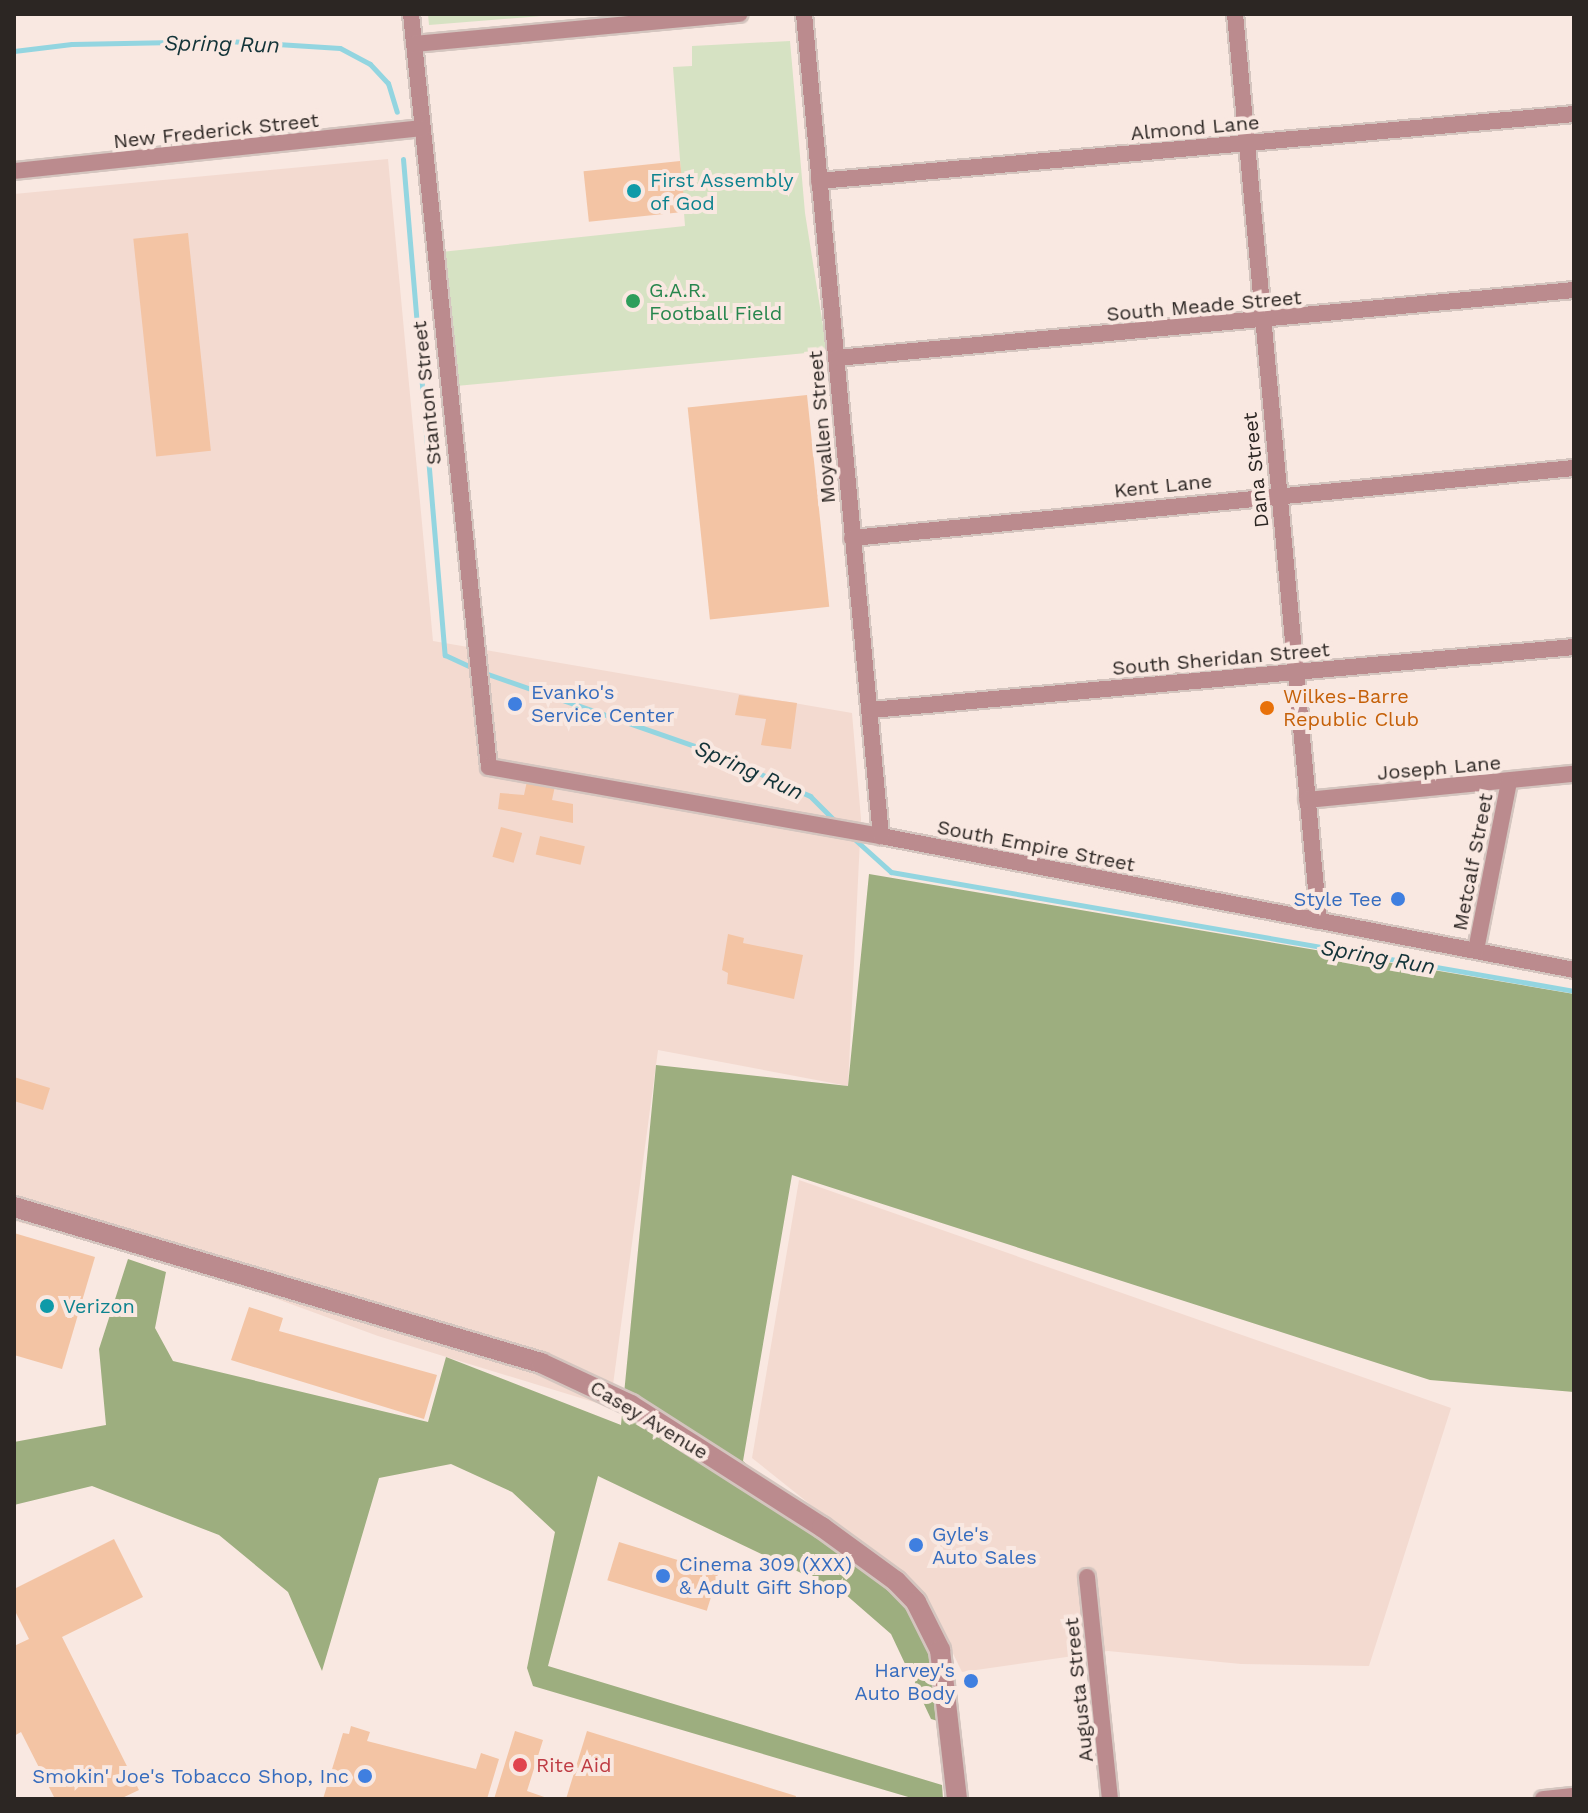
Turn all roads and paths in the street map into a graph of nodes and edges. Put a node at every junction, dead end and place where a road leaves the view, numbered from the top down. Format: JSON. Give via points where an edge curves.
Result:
{"nodes":[{"id":1,"x":411,"y":14,"type":"edge"},
{"id":2,"x":740,"y":14,"type":"edge"},
{"id":3,"x":804,"y":14,"type":"edge"},
{"id":4,"x":1235,"y":14,"type":"edge"},
{"id":5,"x":414,"y":44,"type":"junction"},
{"id":6,"x":1574,"y":114,"type":"edge"},
{"id":7,"x":422,"y":128,"type":"junction"},
{"id":8,"x":1245,"y":144,"type":"junction"},
{"id":9,"x":14,"y":171,"type":"edge"},
{"id":10,"x":819,"y":181,"type":"junction"},
{"id":11,"x":1574,"y":290,"type":"edge"},
{"id":12,"x":1261,"y":322,"type":"junction"},
{"id":13,"x":837,"y":358,"type":"junction"},
{"id":14,"x":1574,"y":468,"type":"edge"},
{"id":15,"x":1279,"y":495,"type":"junction"},
{"id":16,"x":852,"y":538,"type":"junction"},
{"id":17,"x":1574,"y":647,"type":"edge"},
{"id":18,"x":1296,"y":672,"type":"junction"},
{"id":19,"x":871,"y":710,"type":"junction"},
{"id":20,"x":489,"y":767,"type":"joint"},
{"id":21,"x":1574,"y":774,"type":"edge"},
{"id":22,"x":1509,"y":782,"type":"junction"},
{"id":23,"x":1307,"y":800,"type":"junction"},
{"id":24,"x":881,"y":836,"type":"junction"},
{"id":25,"x":1319,"y":921,"type":"junction"},
{"id":26,"x":1476,"y":950,"type":"junction"},
{"id":27,"x":1574,"y":970,"type":"edge"},
{"id":28,"x":14,"y":1207,"type":"edge"},
{"id":29,"x":1087,"y":1577,"type":"dead end"},
{"id":30,"x":1572,"y":1797,"type":"edge"},
{"id":31,"x":957,"y":1799,"type":"edge"},
{"id":32,"x":1110,"y":1799,"type":"edge"},
{"id":33,"x":1543,"y":1799,"type":"edge"}],
"edges":[{"from":1,"to":5,"type":"street","name":"Stanton Street"},
{"from":2,"to":5,"type":"street"},
{"from":3,"to":10,"type":"street","name":"Moyallen Street"},
{"from":4,"to":8,"type":"street","name":"Dana Street"},
{"from":5,"to":7,"type":"street","name":"Stanton Street"},
{"from":6,"to":8,"type":"street","name":"Almond Lane"},
{"from":7,"to":9,"type":"street","name":"New Frederick Street"},
{"from":7,"to":20,"type":"street","name":"Stanton Street"},
{"from":8,"to":10,"type":"street","name":"Almond Lane"},
{"from":8,"to":12,"type":"street","name":"Dana Street"},
{"from":10,"to":13,"type":"street","name":"Moyallen Street"},
{"from":11,"to":12,"type":"street","name":"South Meade Street"},
{"from":12,"to":13,"type":"street","name":"South Meade Street"},
{"from":12,"to":15,"type":"street","name":"Dana Street"},
{"from":13,"to":16,"type":"street","name":"Moyallen Street"},
{"from":14,"to":15,"type":"street","name":"Kent Lane"},
{"from":15,"to":16,"type":"street","name":"Kent Lane"},
{"from":15,"to":18,"type":"street","name":"Dana Street"},
{"from":16,"to":19,"type":"street","name":"Moyallen Street"},
{"from":17,"to":18,"type":"street","name":"South Sheridan Street"},
{"from":18,"to":19,"type":"street","name":"South Sheridan Street"},
{"from":18,"to":23,"type":"street","name":"Dana Street"},
{"from":19,"to":24,"type":"street","name":"Moyallen Street"},
{"from":20,"to":24,"type":"street","name":"South Empire Street"},
{"from":21,"to":22,"type":"street","name":"Joseph Lane"},
{"from":22,"to":23,"type":"street","name":"Joseph Lane"},
{"from":22,"to":26,"type":"street","name":"Metcalf Street"},
{"from":23,"to":25,"type":"street","name":"Dana Street"},
{"from":24,"to":25,"type":"street","name":"South Empire Street"},
{"from":25,"to":26,"type":"street","name":"South Empire Street"},
{"from":26,"to":27,"type":"street","name":"South Empire Street"},
{"from":28,"to":31,"type":"street","name":"Casey Avenue","via":[[541,1363],[631,1405],[822,1527],[916,1602],[940,1650]]},
{"from":29,"to":32,"type":"street","name":"Augusta Street"},
{"from":30,"to":33,"type":"street"}]}
